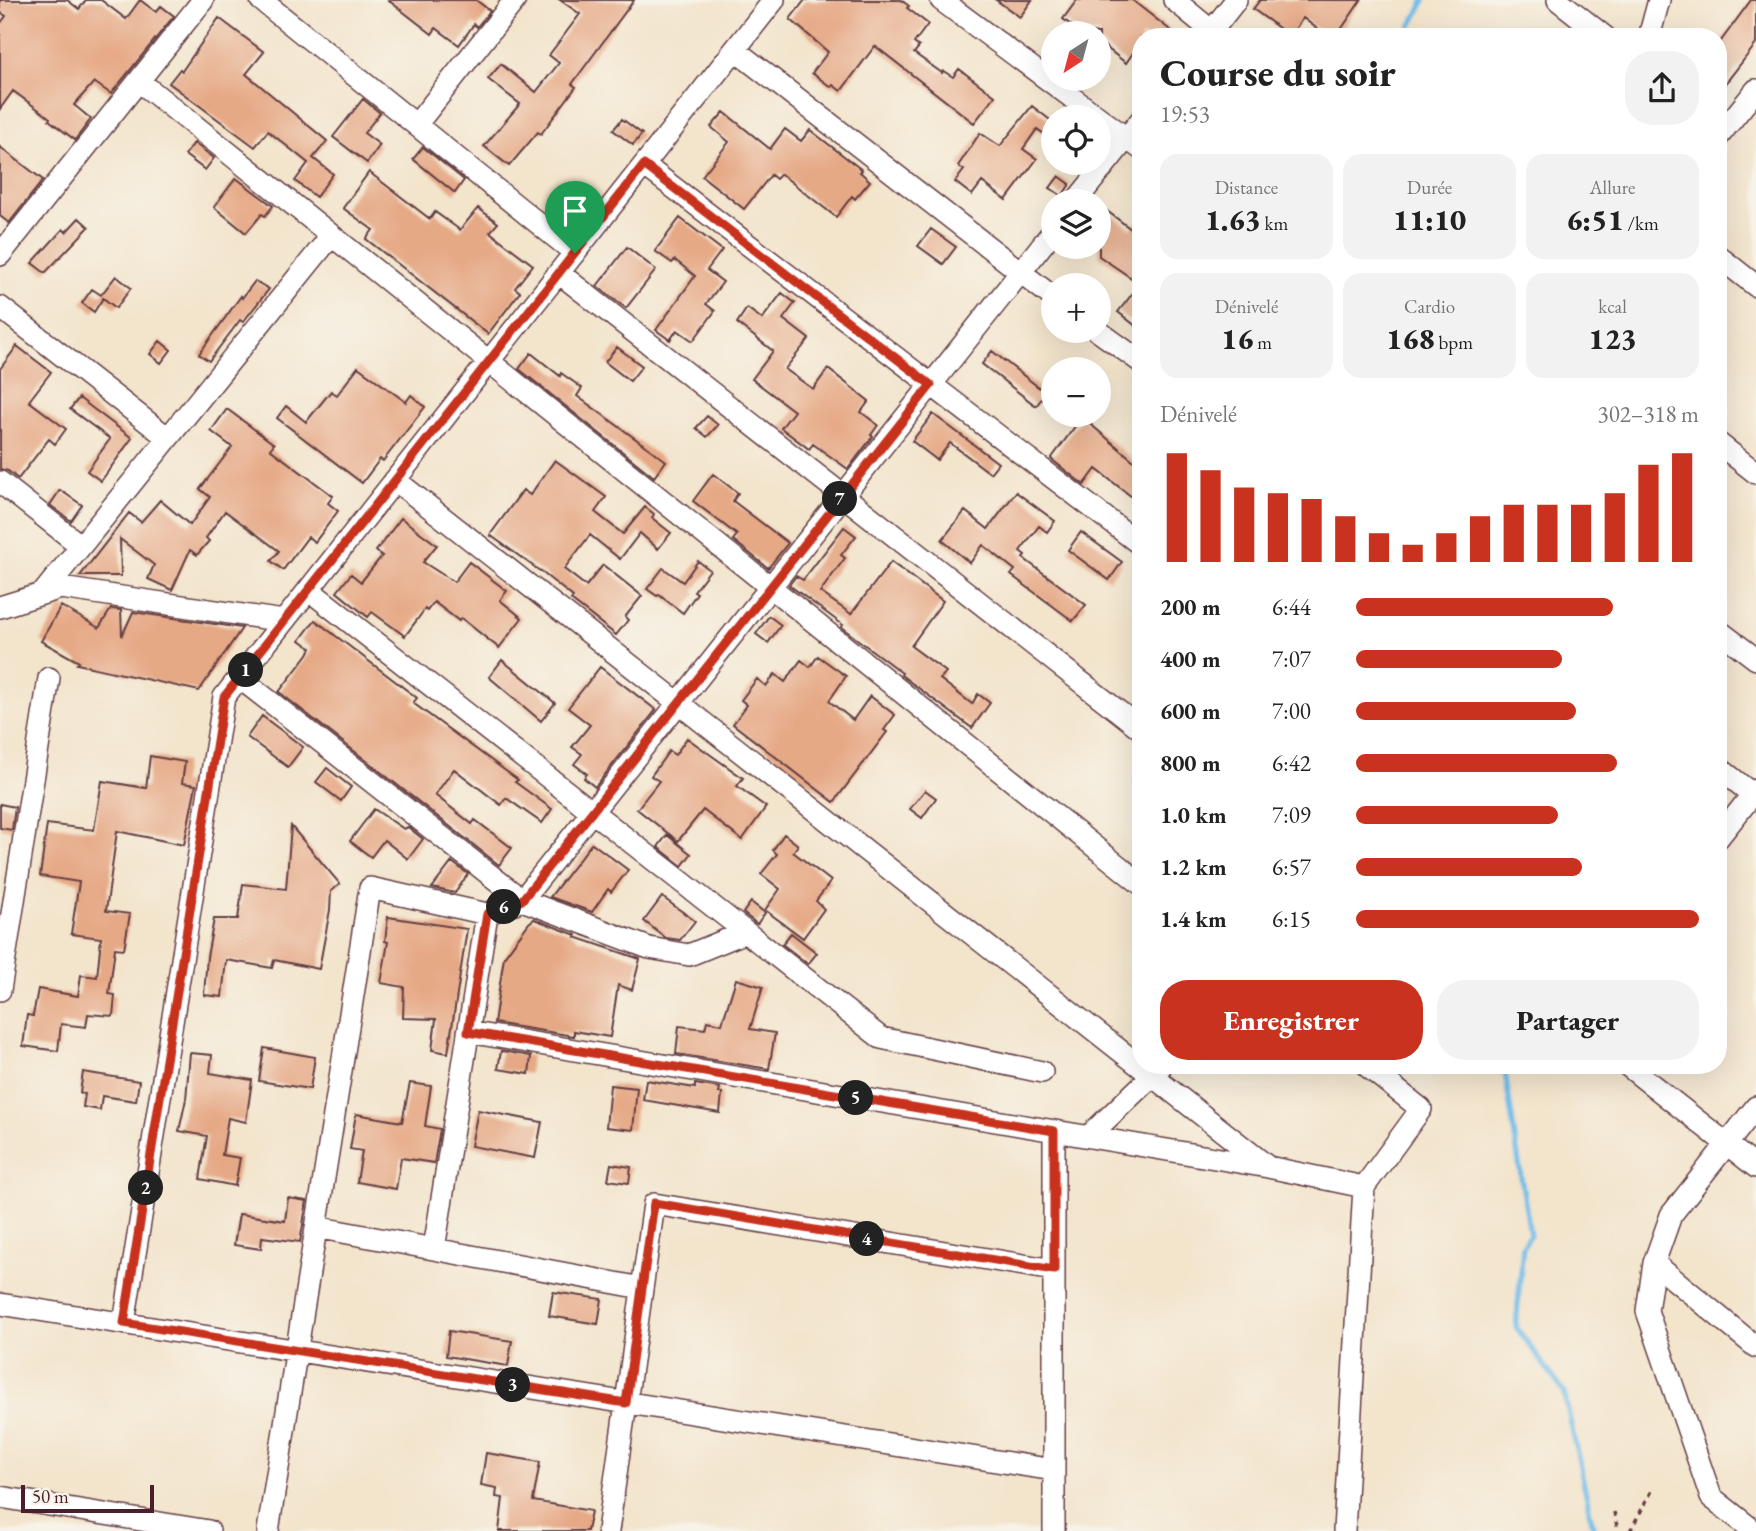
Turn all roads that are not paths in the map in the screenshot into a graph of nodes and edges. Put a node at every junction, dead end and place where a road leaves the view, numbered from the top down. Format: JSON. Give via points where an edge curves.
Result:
{"nodes":[{"id":1,"x":203,"y":0,"type":"edge"},
{"id":2,"x":261,"y":0,"type":"edge"},
{"id":3,"x":515,"y":0,"type":"edge"},
{"id":4,"x":774,"y":0,"type":"edge"},
{"id":5,"x":941,"y":0,"type":"edge"},
{"id":6,"x":1174,"y":0,"type":"edge"},
{"id":7,"x":1236,"y":0,"type":"edge"},
{"id":8,"x":1558,"y":0,"type":"edge"},
{"id":9,"x":1659,"y":0,"type":"edge"},
{"id":10,"x":1205,"y":28,"type":"edge"},
{"id":11,"x":1218,"y":28,"type":"edge"},
{"id":12,"x":1594,"y":28,"type":"edge"},
{"id":13,"x":1651,"y":28,"type":"edge"},
{"id":14,"x":735,"y":50,"type":"junction"},
{"id":15,"x":139,"y":81,"type":"junction"},
{"id":16,"x":1756,"y":89,"type":"edge"},
{"id":17,"x":416,"y":125,"type":"junction"},
{"id":18,"x":1727,"y":126,"type":"edge"},
{"id":19,"x":1132,"y":143,"type":"edge"},
{"id":20,"x":1132,"y":146,"type":"edge"},
{"id":21,"x":644,"y":165,"type":"junction"},
{"id":22,"x":1088,"y":189,"type":"edge"},
{"id":23,"x":331,"y":236,"type":"junction"},
{"id":24,"x":1041,"y":246,"type":"edge"},
{"id":25,"x":575,"y":253,"type":"junction"},
{"id":26,"x":0,"y":256,"type":"edge"},
{"id":27,"x":1727,"y":263,"type":"edge"},
{"id":28,"x":559,"y":273,"type":"junction"},
{"id":29,"x":1020,"y":273,"type":"junction"},
{"id":30,"x":1756,"y":286,"type":"edge"},
{"id":31,"x":1041,"y":288,"type":"edge"},
{"id":32,"x":0,"y":307,"type":"edge"},
{"id":33,"x":1111,"y":340,"type":"edge"},
{"id":34,"x":1132,"y":356,"type":"edge"},
{"id":35,"x":489,"y":362,"type":"junction"},
{"id":36,"x":931,"y":385,"type":"junction"},
{"id":37,"x":168,"y":438,"type":"junction"},
{"id":38,"x":1727,"y":450,"type":"edge"},
{"id":39,"x":1756,"y":473,"type":"edge"},
{"id":40,"x":395,"y":480,"type":"junction"},
{"id":41,"x":0,"y":482,"type":"edge"},
{"id":42,"x":843,"y":495,"type":"junction"},
{"id":43,"x":1132,"y":538,"type":"edge"},
{"id":44,"x":81,"y":546,"type":"junction"},
{"id":45,"x":770,"y":587,"type":"junction"},
{"id":46,"x":309,"y":590,"type":"junction"},
{"id":47,"x":43,"y":593,"type":"junction"},
{"id":48,"x":0,"y":607,"type":"edge"},
{"id":49,"x":284,"y":621,"type":"junction"},
{"id":50,"x":1727,"y":636,"type":"edge"},
{"id":51,"x":1756,"y":659,"type":"edge"},
{"id":52,"x":48,"y":678,"type":"dead end"},
{"id":53,"x":240,"y":678,"type":"junction"},
{"id":54,"x":678,"y":703,"type":"junction"},
{"id":55,"x":1132,"y":719,"type":"edge"},
{"id":56,"x":1727,"y":773,"type":"edge"},
{"id":57,"x":1754,"y":792,"type":"edge"},
{"id":58,"x":592,"y":811,"type":"junction"},
{"id":59,"x":1727,"y":826,"type":"edge"},
{"id":60,"x":1132,"y":877,"type":"edge"},
{"id":61,"x":522,"y":900,"type":"junction"},
{"id":62,"x":487,"y":914,"type":"junction"},
{"id":63,"x":746,"y":932,"type":"junction"},
{"id":64,"x":0,"y":990,"type":"edge"},
{"id":65,"x":468,"y":1032,"type":"junction"},
{"id":66,"x":1132,"y":1051,"type":"edge"},
{"id":67,"x":1042,"y":1072,"type":"dead end"},
{"id":68,"x":1155,"y":1074,"type":"edge"},
{"id":69,"x":1161,"y":1074,"type":"edge"},
{"id":70,"x":1377,"y":1074,"type":"edge"},
{"id":71,"x":1638,"y":1074,"type":"edge"},
{"id":72,"x":1756,"y":1107,"type":"edge"},
{"id":73,"x":1054,"y":1131,"type":"junction"},
{"id":74,"x":1089,"y":1136,"type":"junction"},
{"id":75,"x":1727,"y":1144,"type":"junction"},
{"id":76,"x":1269,"y":1167,"type":"junction"},
{"id":77,"x":1756,"y":1167,"type":"edge"},
{"id":78,"x":1364,"y":1187,"type":"junction"},
{"id":79,"x":316,"y":1227,"type":"junction"},
{"id":80,"x":434,"y":1249,"type":"junction"},
{"id":81,"x":1654,"y":1263,"type":"junction"},
{"id":82,"x":1054,"y":1270,"type":"junction"},
{"id":83,"x":642,"y":1288,"type":"junction"},
{"id":84,"x":0,"y":1304,"type":"edge"},
{"id":85,"x":124,"y":1323,"type":"junction"},
{"id":86,"x":1756,"y":1347,"type":"edge"},
{"id":87,"x":297,"y":1351,"type":"junction"},
{"id":88,"x":626,"y":1403,"type":"junction"},
{"id":89,"x":1054,"y":1470,"type":"junction"},
{"id":90,"x":0,"y":1497,"type":"edge"},
{"id":91,"x":209,"y":1531,"type":"edge"},
{"id":92,"x":268,"y":1531,"type":"edge"},
{"id":93,"x":608,"y":1531,"type":"edge"},
{"id":94,"x":1055,"y":1531,"type":"edge"},
{"id":95,"x":1344,"y":1531,"type":"edge"},
{"id":96,"x":1754,"y":1531,"type":"edge"}],
"edges":[{"from":1,"to":15,"type":"street"},
{"from":2,"to":17,"type":"street"},
{"from":3,"to":17,"type":"street"},
{"from":4,"to":14,"type":"street"},
{"from":5,"to":19,"type":"street"},
{"from":6,"to":10,"type":"street"},
{"from":7,"to":11,"type":"street"},
{"from":8,"to":12,"type":"street"},
{"from":9,"to":13,"type":"street"},
{"from":14,"to":21,"type":"street"},
{"from":14,"to":29,"type":"street"},
{"from":15,"to":23,"type":"street"},
{"from":15,"to":26,"type":"street"},
{"from":16,"to":18,"type":"street"},
{"from":17,"to":25,"type":"street"},
{"from":20,"to":22,"type":"street"},
{"from":21,"to":25,"type":"street"},
{"from":21,"to":36,"type":"street"},
{"from":23,"to":35,"type":"street"},
{"from":23,"to":37,"type":"street"},
{"from":24,"to":29,"type":"street"},
{"from":25,"to":28,"type":"street"},
{"from":27,"to":30,"type":"street"},
{"from":28,"to":35,"type":"street"},
{"from":28,"to":42,"type":"street"},
{"from":29,"to":31,"type":"street"},
{"from":29,"to":36,"type":"street"},
{"from":32,"to":37,"type":"street"},
{"from":33,"to":34,"type":"street"},
{"from":35,"to":40,"type":"street"},
{"from":35,"to":45,"type":"street"},
{"from":36,"to":42,"type":"street"},
{"from":36,"to":43,"type":"street"},
{"from":37,"to":44,"type":"street"},
{"from":38,"to":39,"type":"street"},
{"from":40,"to":46,"type":"street"},
{"from":40,"to":54,"type":"street"},
{"from":41,"to":44,"type":"street"},
{"from":42,"to":45,"type":"street"},
{"from":42,"to":55,"type":"street"},
{"from":44,"to":47,"type":"street"},
{"from":45,"to":54,"type":"street"},
{"from":45,"to":60,"type":"street"},
{"from":46,"to":49,"type":"street"},
{"from":46,"to":58,"type":"street"},
{"from":47,"to":48,"type":"street"},
{"from":47,"to":49,"type":"street","via":[[61,588]]},
{"from":49,"to":53,"type":"street"},
{"from":50,"to":51,"type":"street"},
{"from":52,"to":64,"type":"street"},
{"from":53,"to":61,"type":"street"},
{"from":53,"to":85,"type":"street","via":[[224,697]]},
{"from":54,"to":58,"type":"street"},
{"from":54,"to":66,"type":"street"},
{"from":56,"to":57,"type":"street"},
{"from":57,"to":59,"type":"street"},
{"from":58,"to":61,"type":"street"},
{"from":58,"to":63,"type":"street"},
{"from":61,"to":62,"type":"street"},
{"from":61,"to":63,"type":"street","via":[[649,948],[689,955]]},
{"from":62,"to":65,"type":"street"},
{"from":62,"to":79,"type":"street","via":[[370,888]]},
{"from":63,"to":67,"type":"street","via":[[881,1038]]},
{"from":65,"to":73,"type":"street"},
{"from":65,"to":80,"type":"street"},
{"from":68,"to":74,"type":"street"},
{"from":69,"to":76,"type":"street"},
{"from":70,"to":78,"type":"street","via":[[1421,1109]]},
{"from":71,"to":75,"type":"street"},
{"from":72,"to":75,"type":"street"},
{"from":73,"to":74,"type":"street"},
{"from":73,"to":82,"type":"street"},
{"from":74,"to":76,"type":"street"},
{"from":75,"to":77,"type":"street"},
{"from":75,"to":81,"type":"street","via":[[1671,1215]]},
{"from":76,"to":78,"type":"street"},
{"from":78,"to":95,"type":"street"},
{"from":79,"to":80,"type":"street"},
{"from":79,"to":87,"type":"street"},
{"from":80,"to":83,"type":"street"},
{"from":81,"to":86,"type":"street"},
{"from":81,"to":96,"type":"street","via":[[1647,1311],[1711,1497]]},
{"from":82,"to":83,"type":"street","via":[[654,1203]]},
{"from":82,"to":89,"type":"street"},
{"from":83,"to":88,"type":"street"},
{"from":84,"to":85,"type":"street"},
{"from":85,"to":87,"type":"street"},
{"from":87,"to":88,"type":"street"},
{"from":87,"to":92,"type":"street"},
{"from":88,"to":89,"type":"street"},
{"from":88,"to":93,"type":"street"},
{"from":89,"to":94,"type":"street"},
{"from":90,"to":91,"type":"street"}]}
